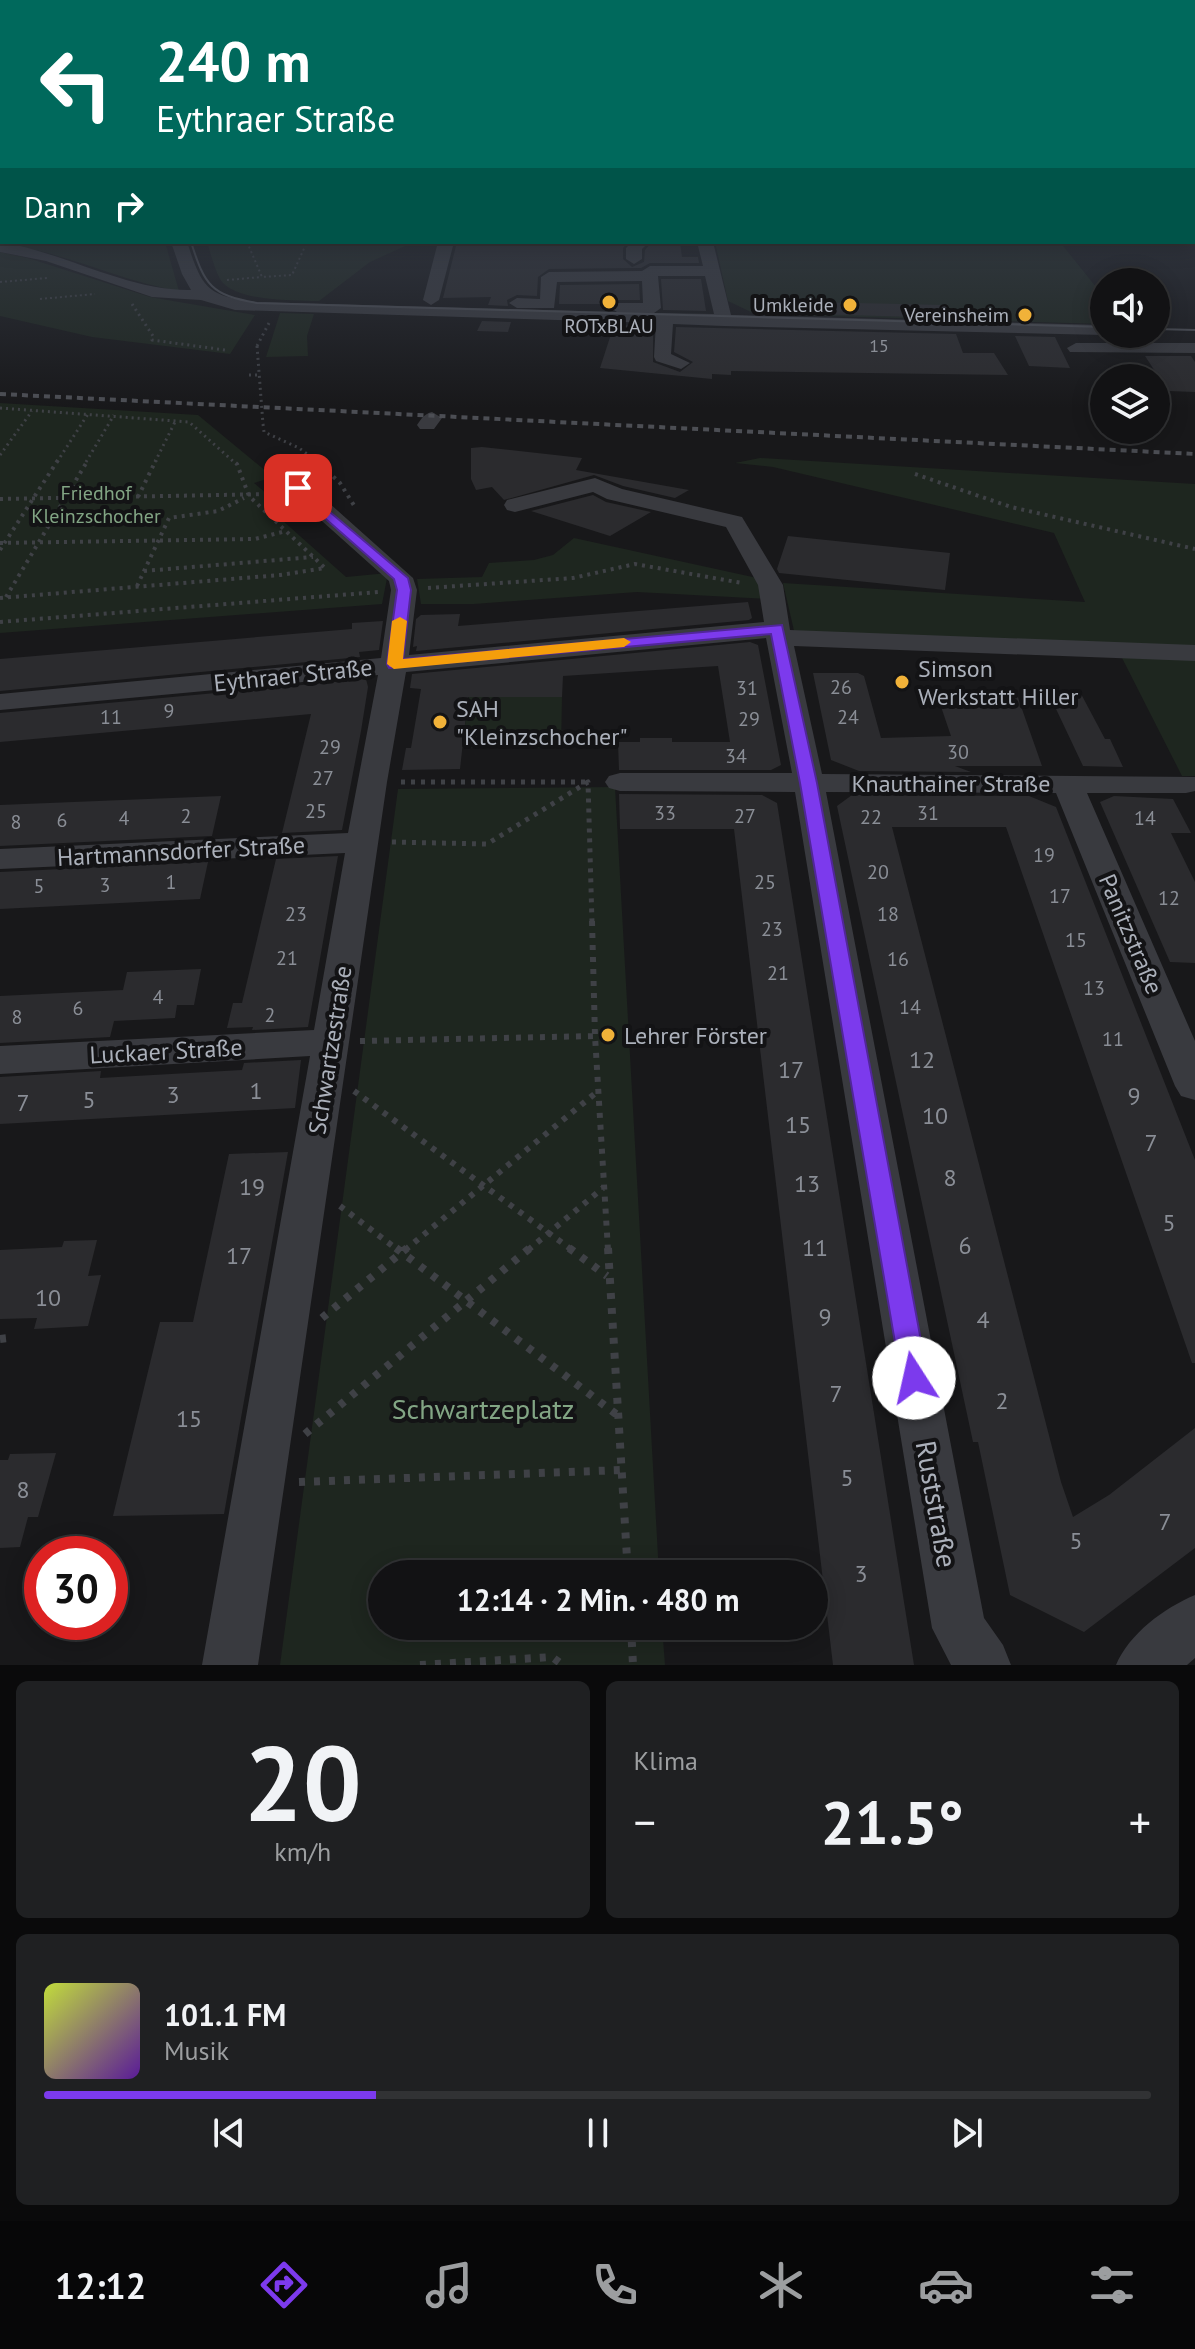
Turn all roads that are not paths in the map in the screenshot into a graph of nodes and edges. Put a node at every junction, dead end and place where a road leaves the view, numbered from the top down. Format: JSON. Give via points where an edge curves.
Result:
{"nodes":[{"id":1,"x":34,"y":253,"type":"edge"},
{"id":2,"x":182,"y":253,"type":"edge"},
{"id":3,"x":443,"y":253,"type":"edge"},
{"id":4,"x":634,"y":253,"type":"edge"},
{"id":5,"x":708,"y":253,"type":"edge"},
{"id":6,"x":634,"y":259,"type":"dead end"},
{"id":7,"x":713,"y":271,"type":"junction"},
{"id":8,"x":650,"y":276,"type":"junction"},
{"id":9,"x":204,"y":295,"type":"junction"},
{"id":10,"x":426,"y":306,"type":"junction"},
{"id":11,"x":548,"y":310,"type":"junction"},
{"id":12,"x":665,"y":320,"type":"junction"},
{"id":13,"x":724,"y":321,"type":"junction"},
{"id":14,"x":1011,"y":328,"type":"junction"},
{"id":15,"x":1090,"y":330,"type":"edge"},
{"id":16,"x":1170,"y":332,"type":"edge"},
{"id":17,"x":1195,"y":333,"type":"edge"},
{"id":18,"x":1027,"y":347,"type":"dead end"},
{"id":19,"x":1195,"y":348,"type":"edge"},
{"id":20,"x":1061,"y":349,"type":"dead end"},
{"id":21,"x":681,"y":363,"type":"dead end"},
{"id":22,"x":295,"y":485,"type":"road end"},
{"id":23,"x":515,"y":505,"type":"dead end"},
{"id":24,"x":778,"y":633,"type":"junction"},
{"id":25,"x":1195,"y":653,"type":"edge"},
{"id":26,"x":394,"y":664,"type":"junction"},
{"id":27,"x":0,"y":702,"type":"edge"},
{"id":28,"x":620,"y":782,"type":"dead end"},
{"id":29,"x":809,"y":783,"type":"junction"},
{"id":30,"x":1067,"y":783,"type":"junction"},
{"id":31,"x":1186,"y":784,"type":"dead end"},
{"id":32,"x":363,"y":842,"type":"junction"},
{"id":33,"x":0,"y":859,"type":"edge"},
{"id":34,"x":329,"y":1056,"type":"junction"},
{"id":35,"x":0,"y":1060,"type":"edge"},
{"id":36,"x":1195,"y":1086,"type":"edge"},
{"id":37,"x":1195,"y":1622,"type":"edge"},
{"id":38,"x":230,"y":1665,"type":"edge"},
{"id":39,"x":983,"y":1665,"type":"edge"},
{"id":40,"x":1144,"y":1665,"type":"edge"}],
"edges":[{"from":1,"to":9,"type":"street","via":[[156,293]]},
{"from":2,"to":9,"type":"street","via":[[191,282]]},
{"from":3,"to":10,"type":"street"},
{"from":4,"to":6,"type":"street"},
{"from":5,"to":7,"type":"street"},
{"from":7,"to":8,"type":"street","via":[[650,271]]},
{"from":7,"to":13,"type":"street"},
{"from":8,"to":11,"type":"street","via":[[549,277]]},
{"from":8,"to":11,"type":"street","via":[[652,308]]},
{"from":9,"to":10,"type":"street","via":[[262,308]]},
{"from":10,"to":11,"type":"street"},
{"from":11,"to":12,"type":"street"},
{"from":12,"to":13,"type":"street"},
{"from":12,"to":21,"type":"street","via":[[663,357]]},
{"from":13,"to":14,"type":"street"},
{"from":14,"to":15,"type":"street"},
{"from":14,"to":18,"type":"street"},
{"from":16,"to":17,"type":"street"},
{"from":19,"to":20,"type":"street"},
{"from":22,"to":26,"type":"street","name":"Schwartzestraße","via":[[401,578]]},
{"from":23,"to":24,"type":"street","name":"Ruststraße","via":[[595,485],[734,522],[772,581]]},
{"from":24,"to":25,"type":"street","name":"Eythraer Straße"},
{"from":24,"to":26,"type":"street","name":"Eythraer Straße"},
{"from":24,"to":29,"type":"street","name":"Ruststraße"},
{"from":26,"to":27,"type":"street","name":"Eythraer Straße"},
{"from":26,"to":32,"type":"street","name":"Schwartzestraße"},
{"from":28,"to":29,"type":"street","name":"Knauthainer Straße"},
{"from":29,"to":30,"type":"street","name":"Knauthainer Straße"},
{"from":29,"to":39,"type":"street","name":"Ruststraße","via":[[959,1628]]},
{"from":30,"to":31,"type":"street","name":"Knauthainer Straße"},
{"from":30,"to":36,"type":"street","name":"Panitzstraße"},
{"from":32,"to":33,"type":"street","name":"Hartmannsdorfer Straße"},
{"from":32,"to":34,"type":"street","name":"Schwartzestraße"},
{"from":34,"to":35,"type":"street","name":"Luckaer Straße"},
{"from":34,"to":38,"type":"street","name":"Schwartzestraße"},
{"from":37,"to":40,"type":"street"}]}
